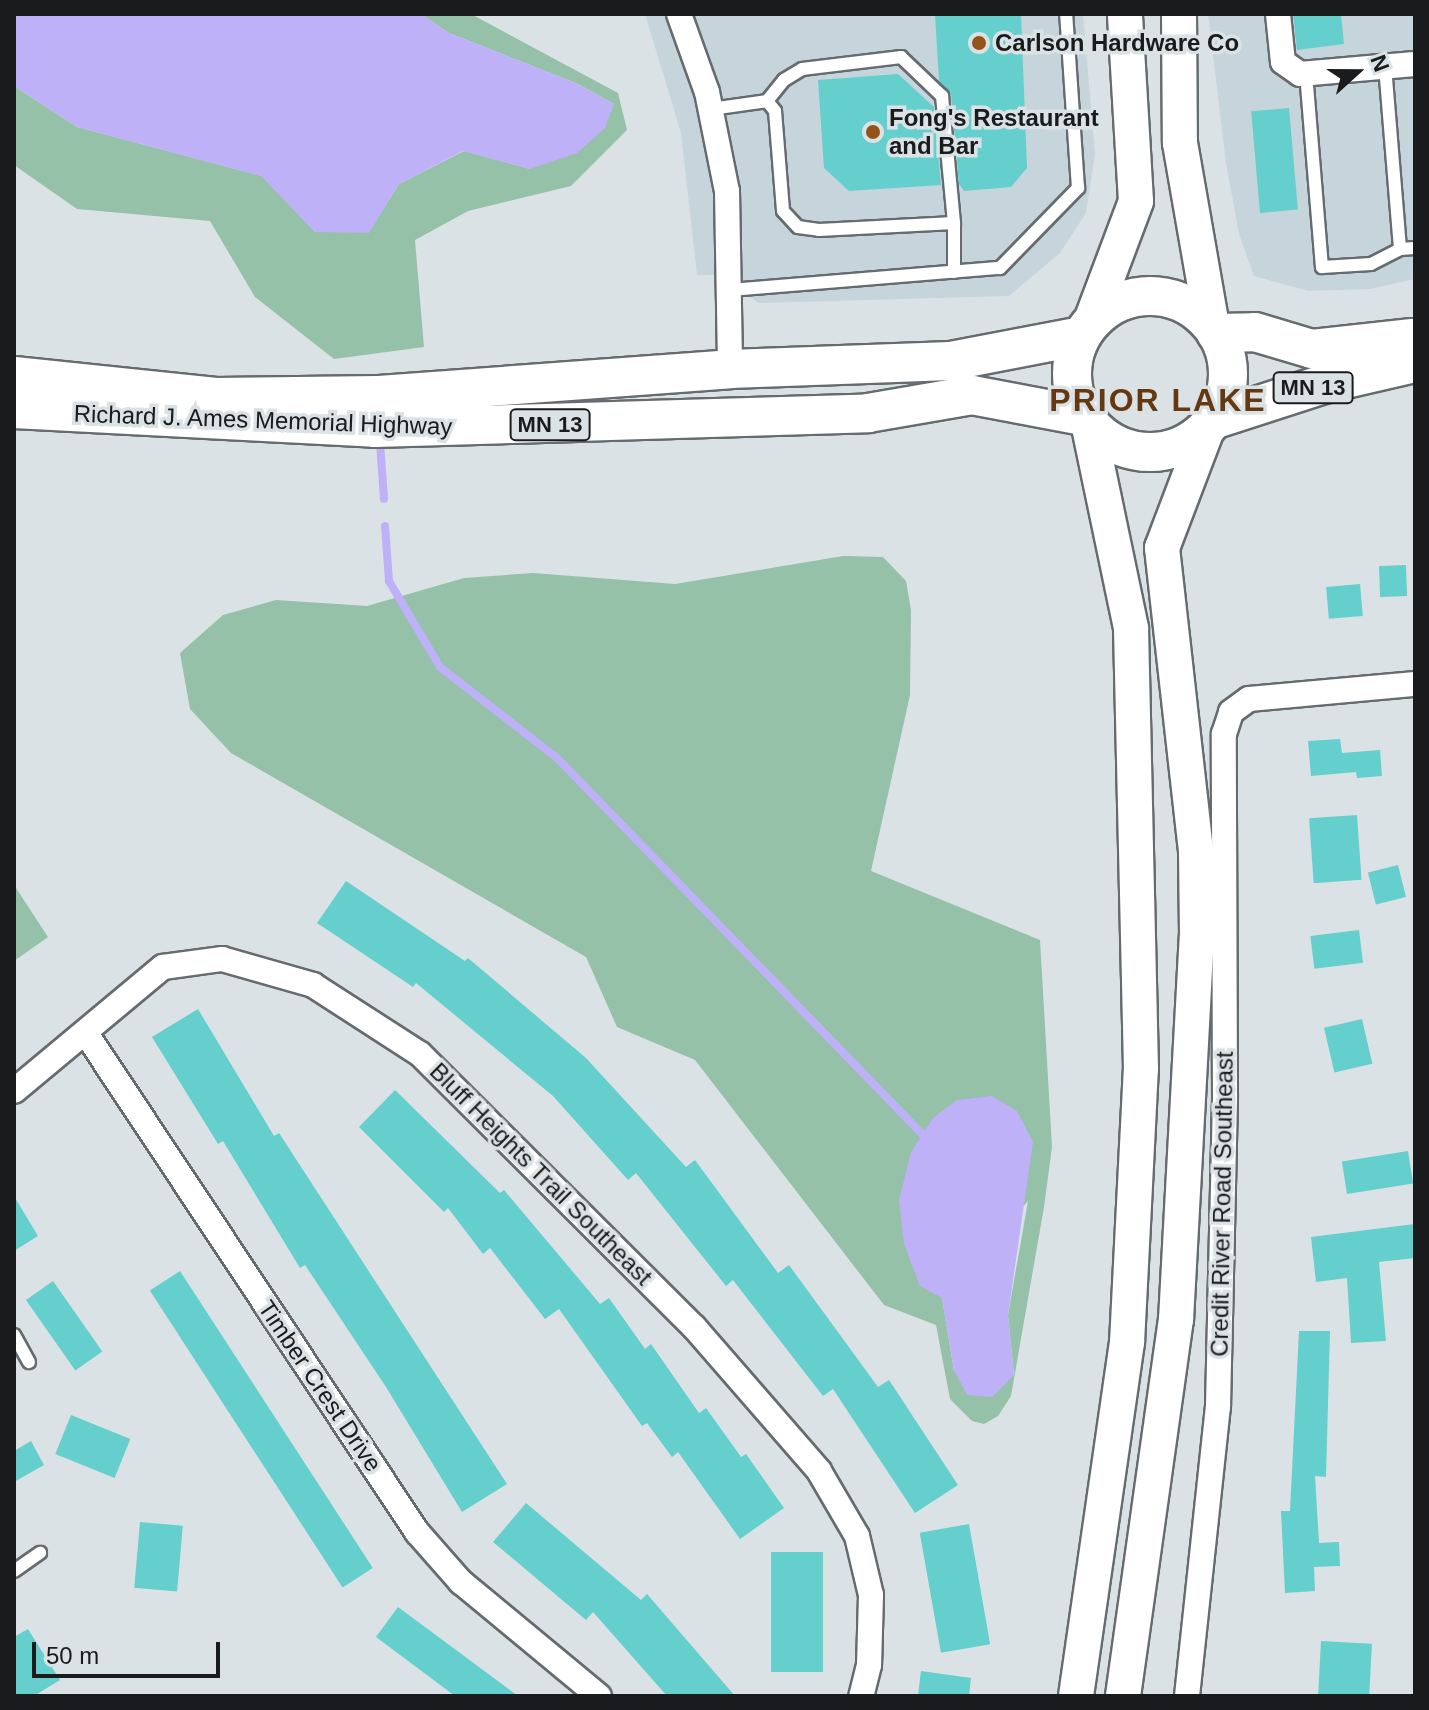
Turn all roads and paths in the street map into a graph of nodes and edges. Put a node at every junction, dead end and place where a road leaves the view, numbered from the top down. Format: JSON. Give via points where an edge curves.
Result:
{"nodes":[{"id":1,"x":679,"y":14,"type":"edge"},
{"id":2,"x":1066,"y":14,"type":"edge"},
{"id":3,"x":1125,"y":14,"type":"edge"},
{"id":4,"x":1179,"y":14,"type":"edge"},
{"id":5,"x":1278,"y":14,"type":"edge"},
{"id":6,"x":1415,"y":64,"type":"edge"},
{"id":7,"x":1385,"y":66,"type":"junction"},
{"id":8,"x":1306,"y":73,"type":"junction"},
{"id":9,"x":767,"y":101,"type":"junction"},
{"id":10,"x":711,"y":109,"type":"junction"},
{"id":11,"x":954,"y":223,"type":"junction"},
{"id":12,"x":1415,"y":248,"type":"edge"},
{"id":13,"x":1400,"y":249,"type":"junction"},
{"id":14,"x":954,"y":272,"type":"junction"},
{"id":15,"x":730,"y":290,"type":"junction"},
{"id":16,"x":1086,"y":329,"type":"junction"},
{"id":17,"x":1214,"y":329,"type":"junction"},
{"id":18,"x":1415,"y":338,"type":"edge"},
{"id":19,"x":1415,"y":363,"type":"edge"},
{"id":20,"x":730,"y":369,"type":"junction"},
{"id":21,"x":14,"y":376,"type":"edge"},
{"id":22,"x":14,"y":409,"type":"edge"},
{"id":23,"x":1086,"y":419,"type":"junction"},
{"id":24,"x":1211,"y":424,"type":"junction"},
{"id":25,"x":1415,"y":684,"type":"edge"},
{"id":26,"x":87,"y":1035,"type":"junction"},
{"id":27,"x":14,"y":1091,"type":"edge"},
{"id":28,"x":14,"y":1335,"type":"edge"},
{"id":29,"x":29,"y":1362,"type":"dead end"},
{"id":30,"x":40,"y":1553,"type":"dead end"},
{"id":31,"x":14,"y":1571,"type":"edge"},
{"id":32,"x":599,"y":1696,"type":"edge"},
{"id":33,"x":861,"y":1696,"type":"edge"},
{"id":34,"x":1076,"y":1696,"type":"edge"},
{"id":35,"x":1123,"y":1696,"type":"edge"},
{"id":36,"x":1187,"y":1696,"type":"edge"}],
"edges":[{"from":1,"to":10,"type":"street"},
{"from":2,"to":14,"type":"lane","via":[[1078,188],[1000,268]]},
{"from":3,"to":16,"type":"main road","via":[[1136,201]]},
{"from":4,"to":17,"type":"main road","via":[[1180,143]]},
{"from":5,"to":8,"type":"street","via":[[1283,62]]},
{"from":6,"to":7,"type":"street"},
{"from":7,"to":8,"type":"street"},
{"from":7,"to":13,"type":"lane"},
{"from":8,"to":13,"type":"lane","via":[[1322,267],[1371,264]]},
{"from":9,"to":10,"type":"lane"},
{"from":9,"to":11,"type":"lane","via":[[775,111],[783,211],[798,227]]},
{"from":9,"to":11,"type":"lane","via":[[784,80],[802,69],[901,57],[942,96]]},
{"from":10,"to":15,"type":"street","via":[[727,191]]},
{"from":11,"to":14,"type":"lane"},
{"from":12,"to":13,"type":"lane"},
{"from":14,"to":15,"type":"lane"},
{"from":15,"to":20,"type":"street"},
{"from":16,"to":17,"type":"main road","via":[[1123,299],[1148,295],[1172,298]]},
{"from":16,"to":20,"type":"main road","name":"Richard J. Ames Memorial Highway","number":"MN 13","via":[[951,361]]},
{"from":16,"to":23,"type":"main road","via":[[1070,375]]},
{"from":17,"to":18,"type":"main road","number":"MN 13","via":[[1255,332],[1312,349]]},
{"from":17,"to":24,"type":"main road","via":[[1229,377],[1223,404]]},
{"from":19,"to":24,"type":"main road","number":"MN 13","via":[[1324,384]]},
{"from":20,"to":21,"type":"main road","name":"Richard J. Ames Memorial Highway","number":"MN 13","via":[[379,395],[231,397]]},
{"from":22,"to":23,"type":"main road","name":"Richard J. Ames Memorial Highway","number":"MN 13","via":[[375,428],[868,413],[972,395]]},
{"from":23,"to":24,"type":"main road","via":[[1108,441],[1133,452],[1174,448]]},
{"from":23,"to":34,"type":"main road","via":[[1131,628],[1141,1069],[1127,1343]]},
{"from":24,"to":35,"type":"main road","via":[[1162,548],[1190,788],[1197,934],[1176,1320]]},
{"from":25,"to":36,"type":"street","name":"Credit River Road Southeast","via":[[1249,699],[1231,712],[1224,734],[1225,1095],[1218,1407]]},
{"from":26,"to":27,"type":"street","name":"Bluff Heights Trail Southeast"},
{"from":26,"to":32,"type":"street","name":"Timber Crest Drive","via":[[417,1532],[461,1582]]},
{"from":26,"to":33,"type":"street","name":"Bluff Heights Trail Southeast","via":[[163,967],[222,959],[313,985],[420,1054],[694,1327],[819,1471],[857,1536],[871,1595],[869,1665]]},
{"from":28,"to":29,"type":"lane"},
{"from":30,"to":31,"type":"lane"}]}
